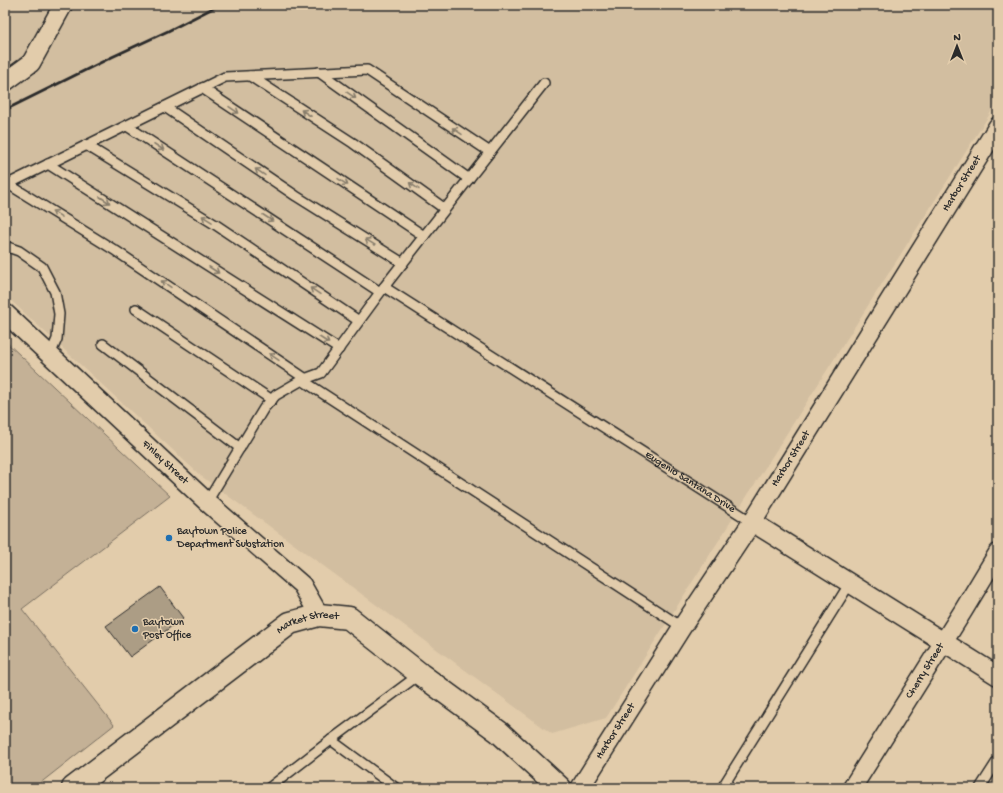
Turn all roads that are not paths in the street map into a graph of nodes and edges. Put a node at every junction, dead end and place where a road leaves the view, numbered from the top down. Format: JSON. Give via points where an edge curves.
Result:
{"nodes":[{"id":1,"x":63,"y":5,"type":"edge"},
{"id":2,"x":319,"y":72,"type":"junction"},
{"id":3,"x":250,"y":76,"type":"junction"},
{"id":4,"x":5,"y":82,"type":"edge"},
{"id":5,"x":544,"y":83,"type":"dead end"},
{"id":6,"x":202,"y":88,"type":"junction"},
{"id":7,"x":165,"y":107,"type":"junction"},
{"id":8,"x":127,"y":126,"type":"junction"},
{"id":9,"x":995,"y":137,"type":"edge"},
{"id":10,"x":86,"y":145,"type":"junction"},
{"id":11,"x":490,"y":152,"type":"junction"},
{"id":12,"x":48,"y":164,"type":"junction"},
{"id":13,"x":469,"y":179,"type":"junction"},
{"id":14,"x":445,"y":208,"type":"junction"},
{"id":15,"x":424,"y":236,"type":"junction"},
{"id":16,"x":5,"y":246,"type":"edge"},
{"id":17,"x":403,"y":263,"type":"junction"},
{"id":18,"x":382,"y":289,"type":"junction"},
{"id":19,"x":136,"y":309,"type":"dead end"},
{"id":20,"x":5,"y":312,"type":"edge"},
{"id":21,"x":359,"y":321,"type":"junction"},
{"id":22,"x":102,"y":344,"type":"dead end"},
{"id":23,"x":339,"y":349,"type":"junction"},
{"id":24,"x":50,"y":356,"type":"junction"},
{"id":25,"x":304,"y":380,"type":"junction"},
{"id":26,"x":272,"y":400,"type":"junction"},
{"id":27,"x":240,"y":448,"type":"junction"},
{"id":28,"x":207,"y":502,"type":"junction"},
{"id":29,"x":752,"y":522,"type":"junction"},
{"id":30,"x":998,"y":553,"type":"edge"},
{"id":31,"x":850,"y":583,"type":"junction"},
{"id":32,"x":319,"y":616,"type":"junction"},
{"id":33,"x":682,"y":627,"type":"junction"},
{"id":34,"x":944,"y":642,"type":"junction"},
{"id":35,"x":420,"y":674,"type":"junction"},
{"id":36,"x":998,"y":676,"type":"edge"},
{"id":37,"x":331,"y":740,"type":"junction"},
{"id":38,"x":998,"y":760,"type":"edge"},
{"id":39,"x":73,"y":788,"type":"edge"},
{"id":40,"x":269,"y":788,"type":"edge"},
{"id":41,"x":396,"y":788,"type":"edge"},
{"id":42,"x":560,"y":788,"type":"edge"},
{"id":43,"x":580,"y":788,"type":"edge"},
{"id":44,"x":722,"y":788,"type":"edge"},
{"id":45,"x":852,"y":788,"type":"edge"},
{"id":46,"x":980,"y":788,"type":"edge"}],
"edges":[{"from":1,"to":4,"type":"street","via":[[31,63]]},
{"from":2,"to":3,"type":"lane"},
{"from":11,"to":2,"type":"lane","one_way":true,"via":[[367,70]]},
{"from":2,"to":13,"type":"lane","one_way":true},
{"from":3,"to":6,"type":"lane","via":[[225,77]]},
{"from":14,"to":3,"type":"lane","one_way":true,"via":[[353,143]]},
{"from":5,"to":11,"type":"lane"},
{"from":6,"to":7,"type":"lane"},
{"from":6,"to":15,"type":"lane","one_way":true},
{"from":7,"to":8,"type":"lane"},
{"from":17,"to":7,"type":"lane","one_way":true,"via":[[296,196]]},
{"from":8,"to":10,"type":"lane"},
{"from":8,"to":18,"type":"lane","name":"Eugenio Santana Drive","one_way":true},
{"from":9,"to":29,"type":"street","name":"Harbor Street"},
{"from":10,"to":12,"type":"lane"},
{"from":21,"to":10,"type":"lane","one_way":true,"via":[[216,225]]},
{"from":11,"to":13,"type":"lane"},
{"from":12,"to":23,"type":"lane","one_way":true},
{"from":25,"to":12,"type":"lane","one_way":true,"via":[[116,251],[8,184]]},
{"from":13,"to":14,"type":"lane"},
{"from":14,"to":15,"type":"lane"},
{"from":15,"to":17,"type":"lane"},
{"from":16,"to":24,"type":"lane","via":[[19,251],[42,267],[55,292],[59,314],[57,339]]},
{"from":17,"to":18,"type":"lane"},
{"from":18,"to":21,"type":"lane"},
{"from":18,"to":29,"type":"lane","name":"Eugenio Santana Drive"},
{"from":19,"to":26,"type":"lane"},
{"from":20,"to":24,"type":"street","name":"Finley Street"},
{"from":21,"to":23,"type":"lane"},
{"from":22,"to":27,"type":"lane"},
{"from":23,"to":25,"type":"lane","via":[[321,372]]},
{"from":24,"to":28,"type":"street","name":"Finley Street"},
{"from":25,"to":26,"type":"lane","via":[[276,395]]},
{"from":25,"to":33,"type":"lane"},
{"from":26,"to":27,"type":"lane","via":[[264,408]]},
{"from":27,"to":28,"type":"lane"},
{"from":28,"to":32,"type":"street","name":"Finley Street","via":[[302,584]]},
{"from":29,"to":31,"type":"street","name":"Eugenio Santana Drive"},
{"from":29,"to":33,"type":"street","name":"Harbor Street"},
{"from":30,"to":34,"type":"street","name":"Cherry Street"},
{"from":31,"to":34,"type":"street","name":"Eugenio Santana Drive"},
{"from":31,"to":44,"type":"lane"},
{"from":32,"to":35,"type":"main road","name":"Market Street","via":[[349,618]]},
{"from":32,"to":39,"type":"main road","name":"Market Street","via":[[290,623]]},
{"from":33,"to":43,"type":"street","name":"Harbor Street"},
{"from":34,"to":36,"type":"street","name":"Eugenio Santana Drive"},
{"from":34,"to":45,"type":"street","name":"Cherry Street"},
{"from":35,"to":37,"type":"lane"},
{"from":35,"to":42,"type":"main road","name":"Market Street","via":[[499,732]]},
{"from":37,"to":40,"type":"lane"},
{"from":37,"to":41,"type":"lane"},
{"from":38,"to":46,"type":"lane"}]}
